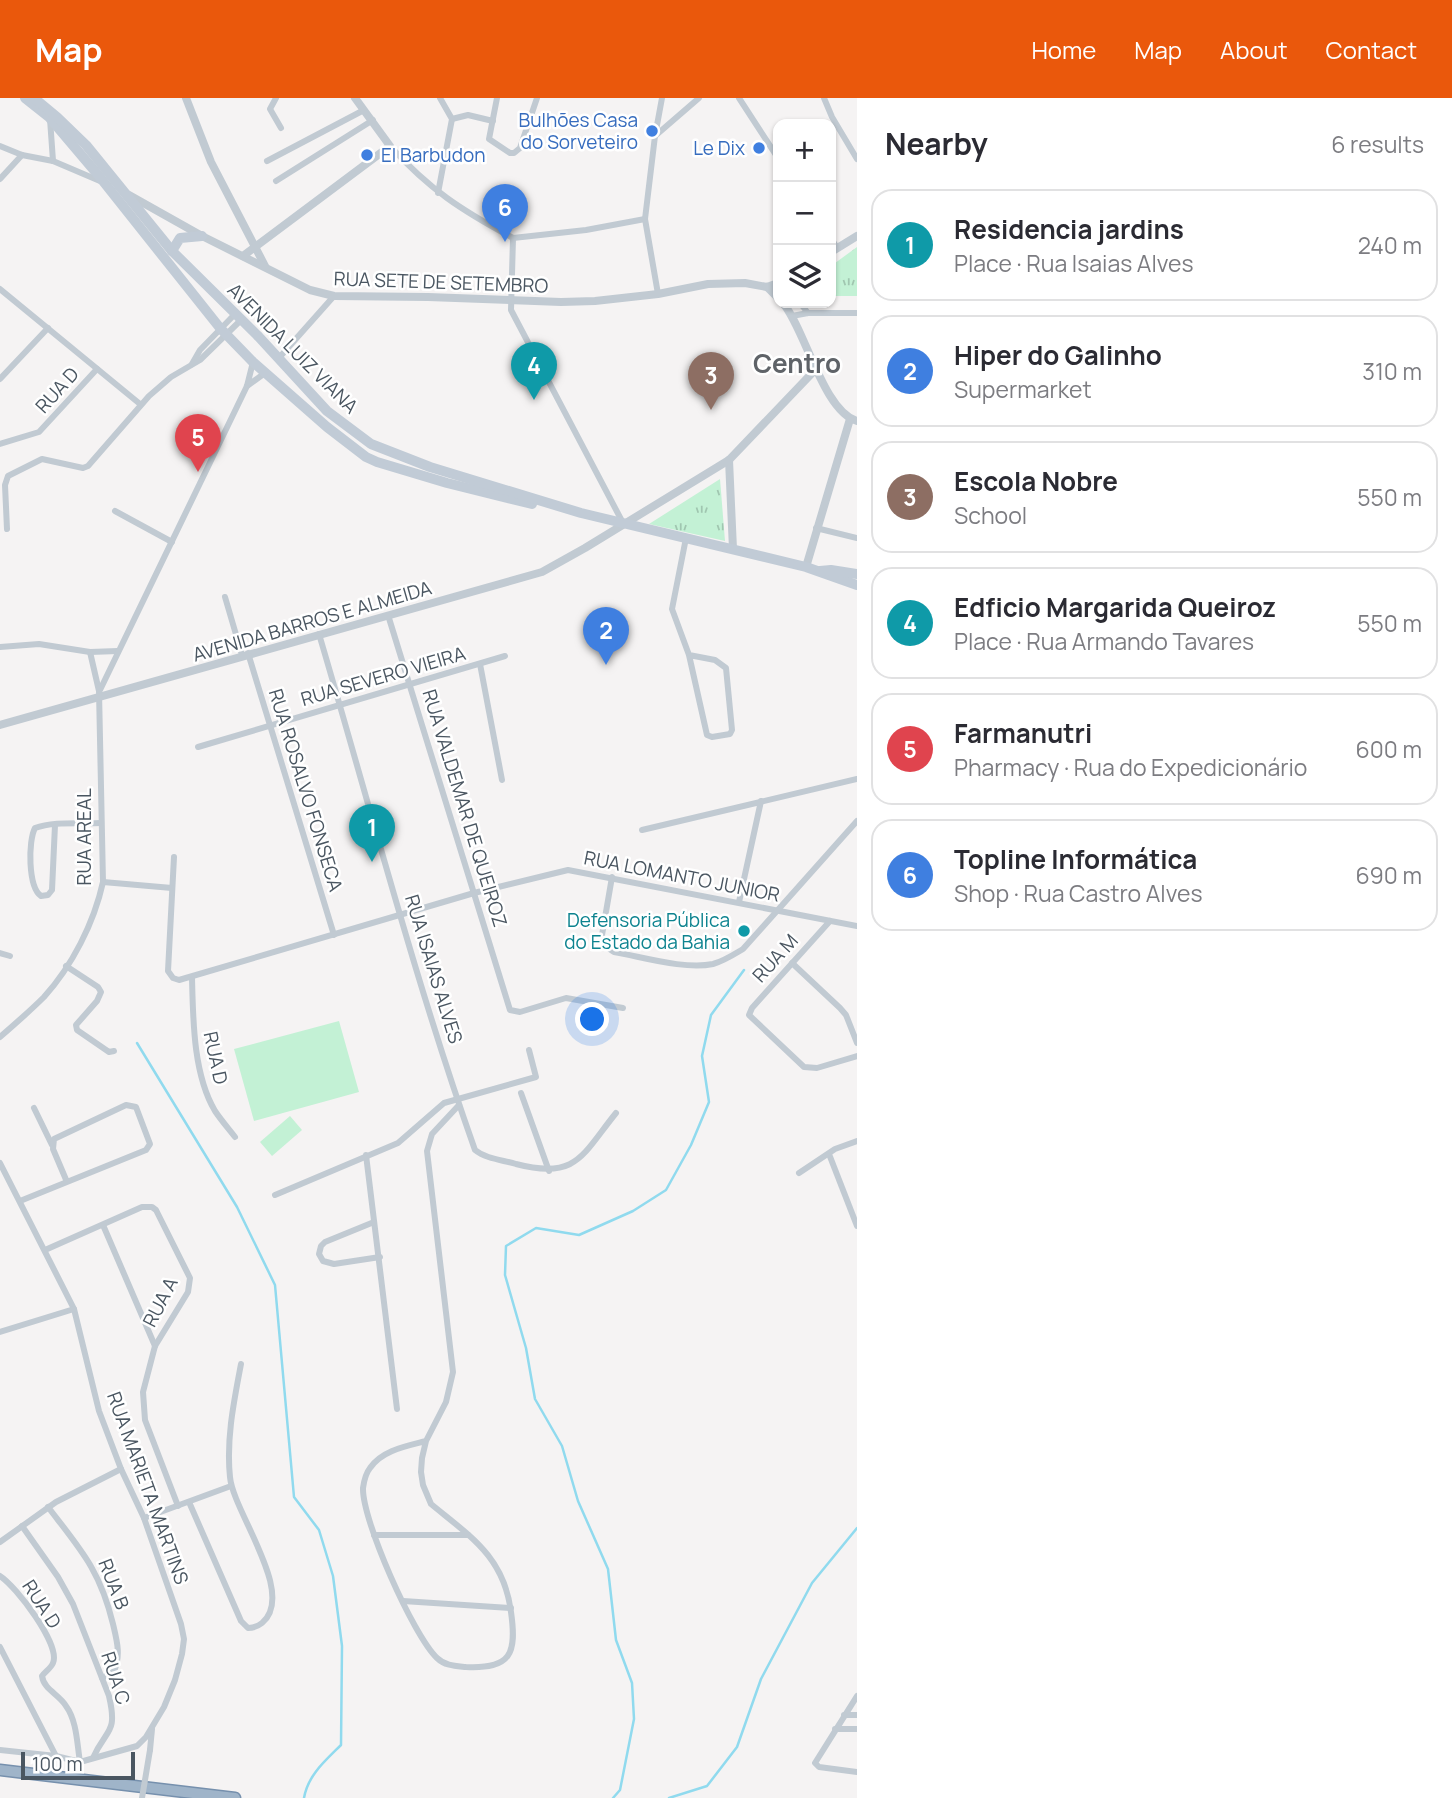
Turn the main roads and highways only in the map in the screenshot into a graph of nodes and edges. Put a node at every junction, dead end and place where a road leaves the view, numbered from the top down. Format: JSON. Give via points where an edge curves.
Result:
{"nodes":[{"id":1,"x":25,"y":98,"type":"edge"},
{"id":2,"x":34,"y":98,"type":"edge"},
{"id":3,"x":48,"y":108,"type":"edge"},
{"id":4,"x":202,"y":236,"type":"road end"},
{"id":5,"x":172,"y":251,"type":"junction"},
{"id":6,"x":383,"y":450,"type":"junction"},
{"id":7,"x":377,"y":462,"type":"junction"},
{"id":8,"x":581,"y":513,"type":"junction"},
{"id":9,"x":820,"y":571,"type":"junction"},
{"id":10,"x":857,"y":575,"type":"edge"},
{"id":11,"x":857,"y":585,"type":"edge"},
{"id":12,"x":0,"y":1770,"type":"edge"},
{"id":13,"x":235,"y":1798,"type":"edge"}],
"edges":[{"from":1,"to":3,"type":"main road"},
{"from":2,"to":3,"type":"main road"},
{"from":3,"to":5,"type":"main road","name":"AVENIDA LUIZ VIANA","via":[[86,145]]},
{"from":3,"to":7,"type":"main road","name":"AVENIDA LUIZ VIANA","via":[[223,331],[316,419]]},
{"from":4,"to":5,"type":"main road","via":[[180,238]]},
{"from":5,"to":6,"type":"main road","name":"AVENIDA LUIZ VIANA","via":[[327,411]]},
{"from":6,"to":7,"type":"main road"},
{"from":6,"to":8,"type":"main road","name":"AVENIDA LUIZ VIANA"},
{"from":7,"to":8,"type":"main road","name":"AVENIDA LUIZ VIANA"},
{"from":8,"to":9,"type":"main road","name":"AVENIDA LUIZ VIANA"},
{"from":9,"to":10,"type":"main road"},
{"from":9,"to":11,"type":"main road"},
{"from":12,"to":13,"type":"highway"}]}
